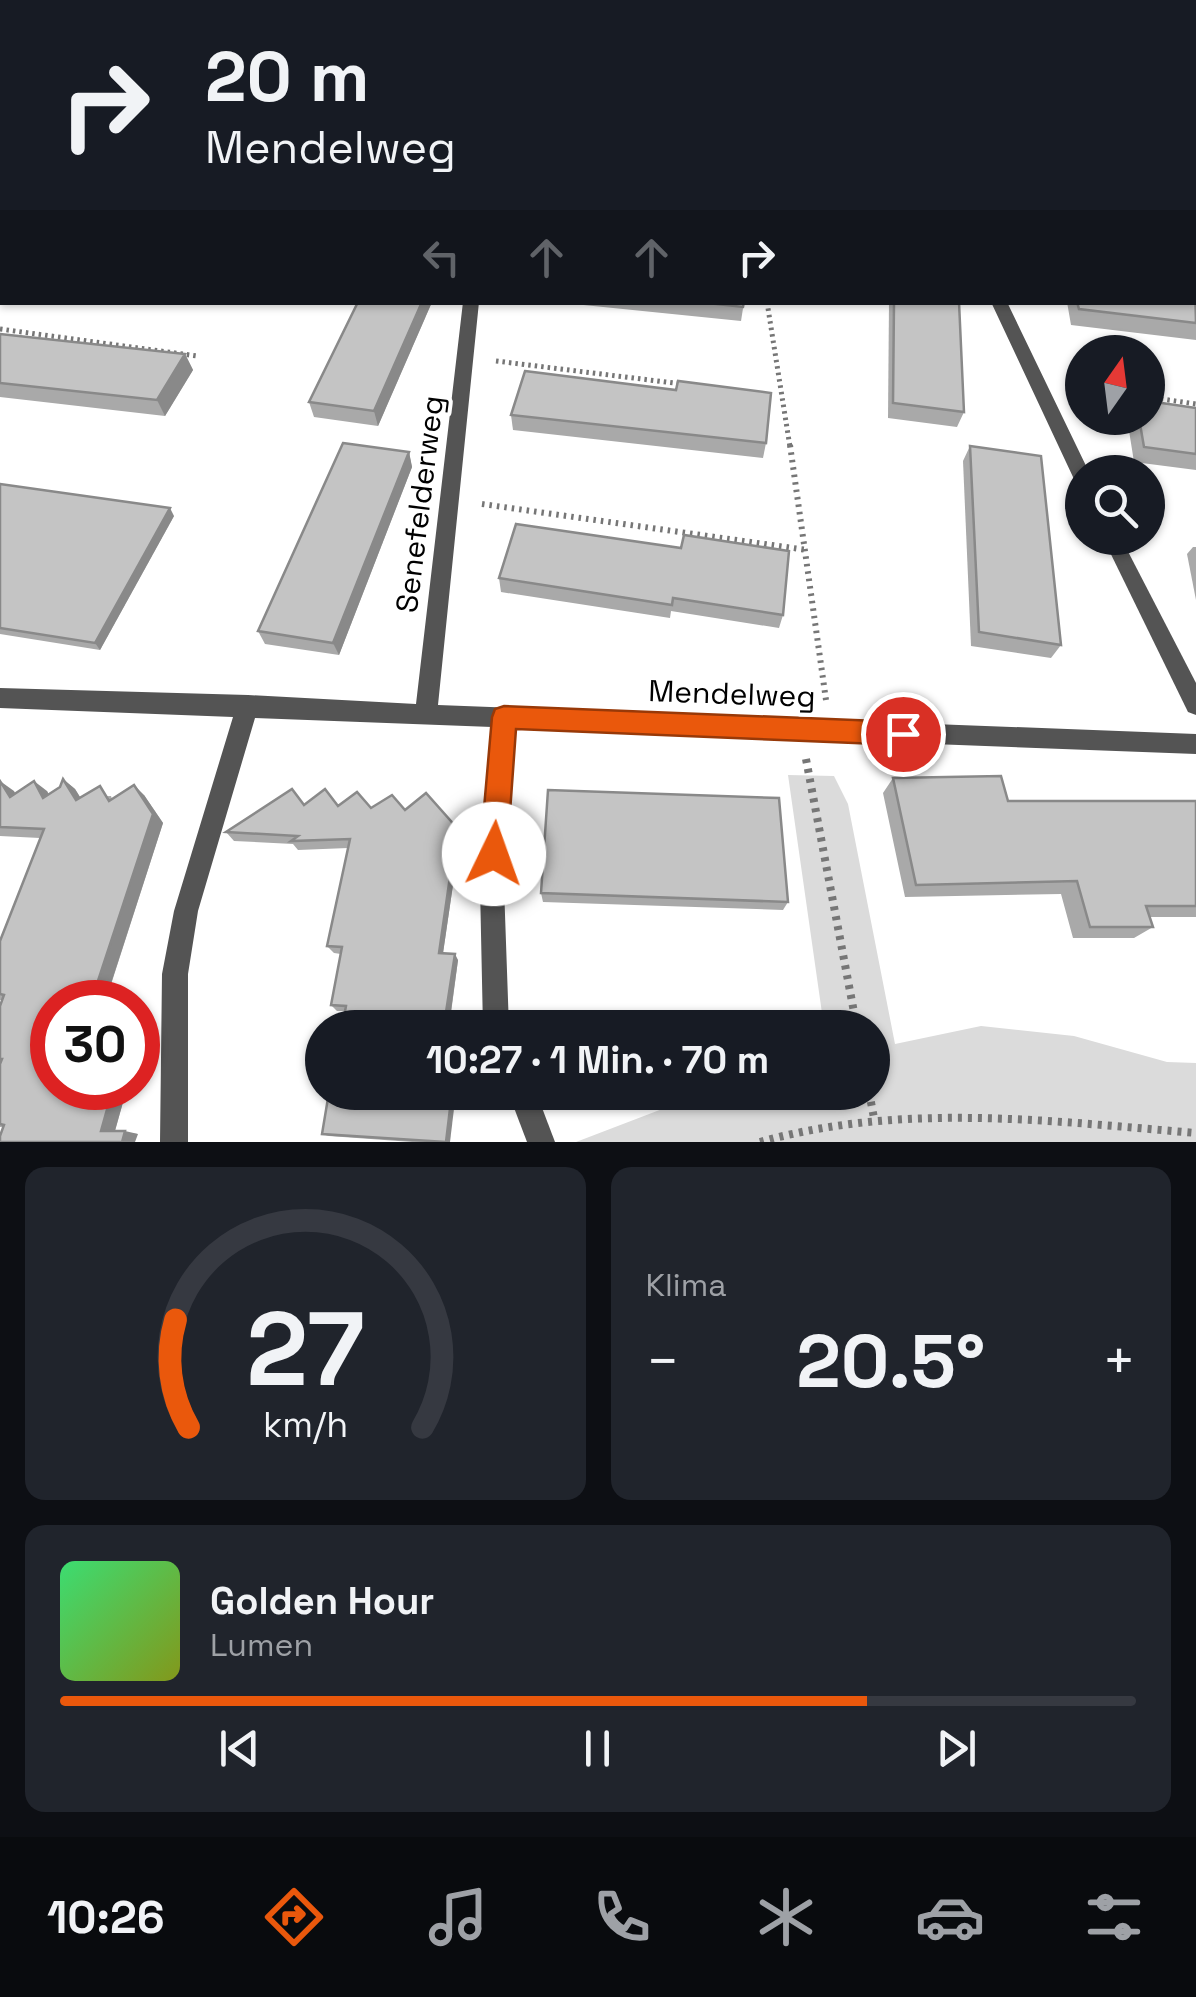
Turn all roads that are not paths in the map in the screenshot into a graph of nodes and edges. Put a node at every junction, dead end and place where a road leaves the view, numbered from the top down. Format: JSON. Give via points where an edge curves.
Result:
{"nodes":[{"id":1,"x":471,"y":305,"type":"edge"},
{"id":2,"x":1000,"y":305,"type":"edge"},
{"id":3,"x":1072,"y":455,"type":"edge"},
{"id":4,"x":1121,"y":555,"type":"edge"},
{"id":5,"x":0,"y":698,"type":"edge"},
{"id":6,"x":248,"y":705,"type":"junction"},
{"id":7,"x":1196,"y":705,"type":"edge"},
{"id":8,"x":426,"y":712,"type":"junction"},
{"id":9,"x":504,"y":717,"type":"junction"},
{"id":10,"x":1196,"y":744,"type":"edge"},
{"id":11,"x":495,"y":1010,"type":"edge"},
{"id":12,"x":529,"y":1110,"type":"edge"},
{"id":13,"x":174,"y":1142,"type":"edge"},
{"id":14,"x":541,"y":1142,"type":"edge"}],
"edges":[{"from":1,"to":8,"type":"street","name":"Senefelderweg"},
{"from":2,"to":3,"type":"street"},
{"from":4,"to":7,"type":"street"},
{"from":5,"to":6,"type":"street","name":"Mendelweg"},
{"from":6,"to":8,"type":"street","name":"Mendelweg"},
{"from":6,"to":13,"type":"street","via":[[186,911],[175,974]]},
{"from":8,"to":9,"type":"street","name":"Mendelweg"},
{"from":9,"to":10,"type":"street","name":"Mendelweg"},
{"from":9,"to":11,"type":"street","via":[[492,886]]},
{"from":12,"to":14,"type":"street"}]}
